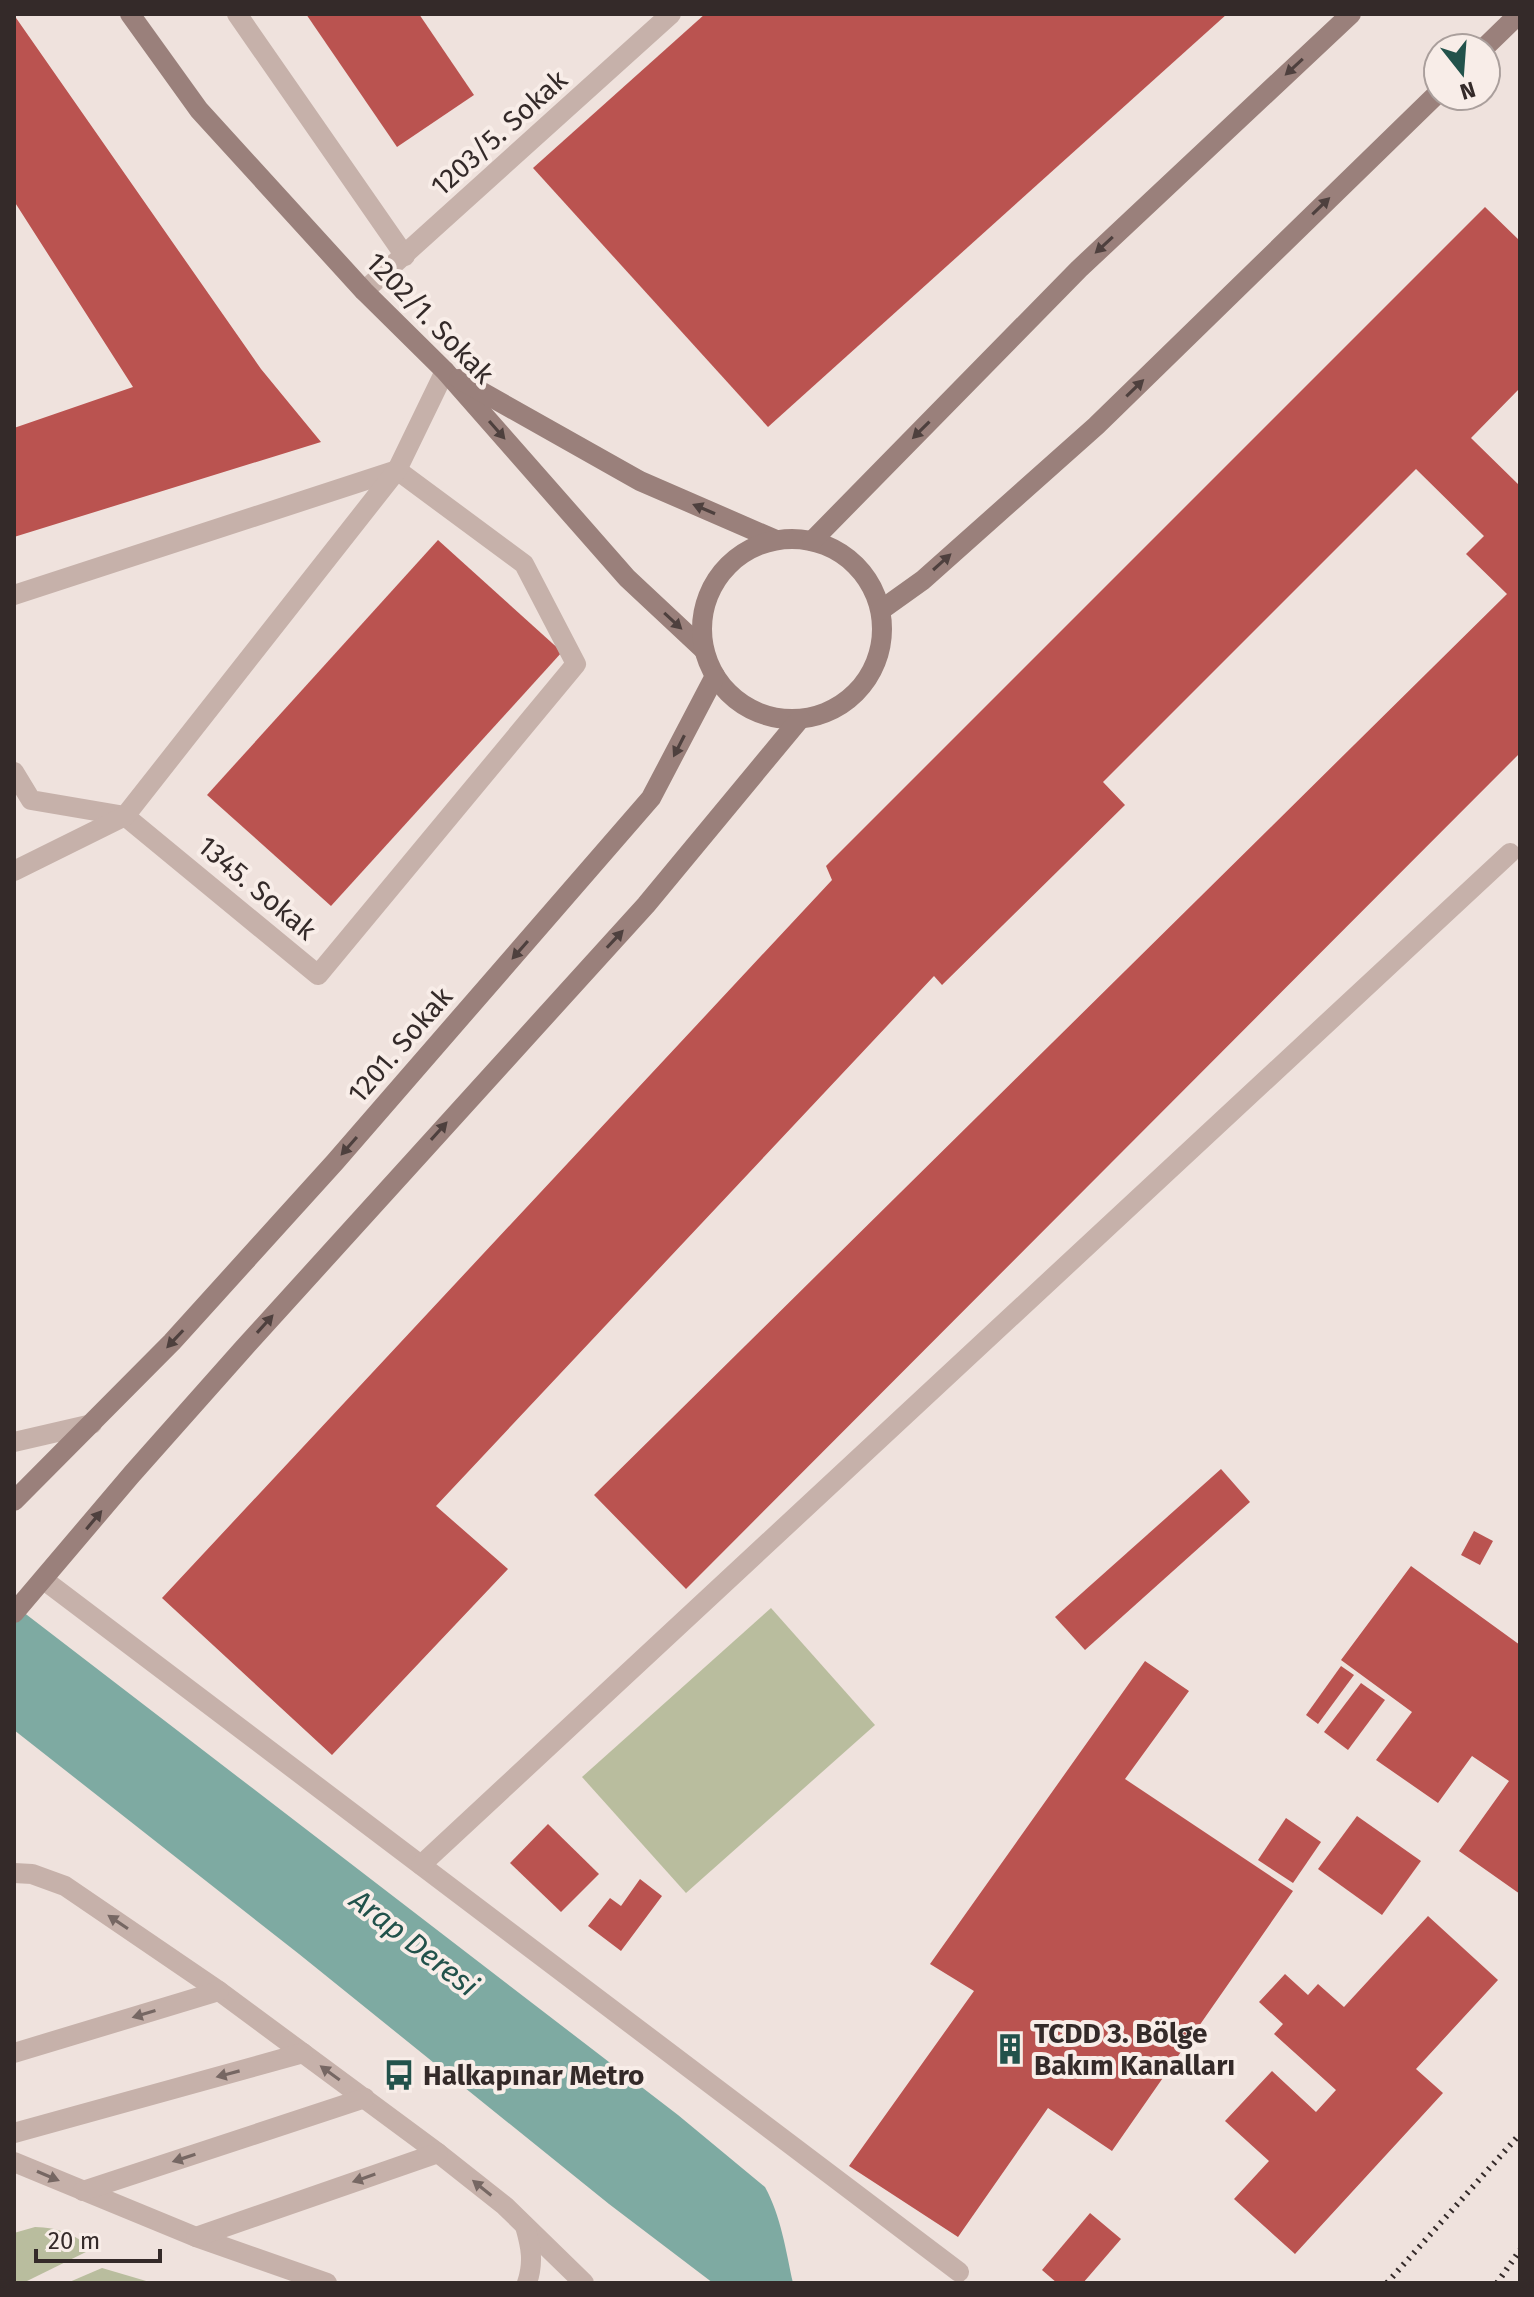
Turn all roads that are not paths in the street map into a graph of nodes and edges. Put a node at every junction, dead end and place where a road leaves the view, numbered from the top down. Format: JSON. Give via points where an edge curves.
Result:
{"nodes":[{"id":1,"x":130,"y":14,"type":"edge"},
{"id":2,"x":237,"y":14,"type":"edge"},
{"id":3,"x":1351,"y":14,"type":"edge"},
{"id":4,"x":1519,"y":14,"type":"edge"},
{"id":5,"x":663,"y":17,"type":"edge"},
{"id":6,"x":1500,"y":32,"type":"edge"},
{"id":7,"x":1422,"y":109,"type":"edge"},
{"id":8,"x":405,"y":256,"type":"junction"},
{"id":9,"x":364,"y":291,"type":"junction"},
{"id":10,"x":445,"y":371,"type":"junction"},
{"id":11,"x":397,"y":470,"type":"junction"},
{"id":12,"x":776,"y":540,"type":"junction"},
{"id":13,"x":812,"y":541,"type":"junction"},
{"id":14,"x":14,"y":595,"type":"edge"},
{"id":15,"x":881,"y":610,"type":"junction"},
{"id":16,"x":704,"y":650,"type":"junction"},
{"id":17,"x":715,"y":676,"type":"junction"},
{"id":18,"x":800,"y":719,"type":"junction"},
{"id":19,"x":14,"y":772,"type":"edge"},
{"id":20,"x":125,"y":816,"type":"junction"},
{"id":21,"x":1510,"y":853,"type":"dead end"},
{"id":22,"x":14,"y":871,"type":"edge"},
{"id":23,"x":92,"y":1424,"type":"junction"},
{"id":24,"x":14,"y":1442,"type":"edge"},
{"id":25,"x":14,"y":1501,"type":"edge"},
{"id":26,"x":44,"y":1580,"type":"junction"},
{"id":27,"x":14,"y":1613,"type":"edge"},
{"id":28,"x":421,"y":1865,"type":"junction"},
{"id":29,"x":14,"y":1873,"type":"edge"},
{"id":30,"x":219,"y":1991,"type":"junction"},
{"id":31,"x":14,"y":2053,"type":"edge"},
{"id":32,"x":303,"y":2053,"type":"junction"},
{"id":33,"x":365,"y":2098,"type":"junction"},
{"id":34,"x":14,"y":2133,"type":"edge"},
{"id":35,"x":438,"y":2153,"type":"junction"},
{"id":36,"x":14,"y":2162,"type":"edge"},
{"id":37,"x":83,"y":2191,"type":"junction"},
{"id":38,"x":525,"y":2226,"type":"junction"},
{"id":39,"x":196,"y":2237,"type":"junction"},
{"id":40,"x":959,"y":2272,"type":"dead end"},
{"id":41,"x":327,"y":2283,"type":"edge"},
{"id":42,"x":527,"y":2283,"type":"edge"},
{"id":43,"x":584,"y":2283,"type":"edge"}],
"edges":[{"from":1,"to":9,"type":"main road","name":"1202/1. Sokak","via":[[199,110]]},
{"from":2,"to":8,"type":"street","name":"1202/1. Sokak"},
{"from":3,"to":13,"type":"main road","one_way":true,"via":[[1079,269]]},
{"from":4,"to":6,"type":"main road"},
{"from":5,"to":8,"type":"street","name":"1203/5. Sokak"},
{"from":15,"to":7,"type":"main road","one_way":true,"via":[[923,580],[1096,426]]},
{"from":8,"to":9,"type":"street","name":"1203/5. Sokak"},
{"from":9,"to":10,"type":"main road","name":"1202/1. Sokak"},
{"from":10,"to":11,"type":"street"},
{"from":12,"to":10,"type":"main road","one_way":true,"via":[[640,481]]},
{"from":10,"to":16,"type":"main road","name":"1202/1. Sokak","one_way":true,"via":[[627,578]]},
{"from":11,"to":14,"type":"street"},
{"from":11,"to":20,"type":"street"},
{"from":11,"to":20,"type":"street","name":"1345. Sokak","via":[[524,564],[576,664],[318,975]]},
{"from":12,"to":13,"type":"main road"},
{"from":12,"to":16,"type":"main road","via":[[748,550],[709,592],[702,620]]},
{"from":13,"to":15,"type":"main road","via":[[836,549],[856,565]]},
{"from":15,"to":18,"type":"main road","via":[[882,640],[873,670],[855,694],[830,711]]},
{"from":16,"to":17,"type":"main road"},
{"from":17,"to":18,"type":"main road","via":[[751,710]]},
{"from":17,"to":23,"type":"main road","name":"1201. Sokak","one_way":true,"via":[[651,798],[335,1162]]},
{"from":26,"to":18,"type":"main road","one_way":true,"via":[[222,1372],[646,905]]},
{"from":19,"to":20,"type":"street","via":[[31,800]]},
{"from":20,"to":22,"type":"street"},
{"from":21,"to":28,"type":"street"},
{"from":23,"to":24,"type":"street"},
{"from":23,"to":25,"type":"main road","name":"1201. Sokak"},
{"from":26,"to":27,"type":"main road"},
{"from":26,"to":28,"type":"street"},
{"from":28,"to":40,"type":"street"},
{"from":30,"to":29,"type":"street","one_way":true,"via":[[65,1886]]},
{"from":30,"to":31,"type":"street","one_way":true},
{"from":30,"to":32,"type":"street"},
{"from":33,"to":32,"type":"street","one_way":true},
{"from":32,"to":34,"type":"street","one_way":true},
{"from":33,"to":35,"type":"street"},
{"from":33,"to":37,"type":"street","one_way":true},
{"from":38,"to":35,"type":"street","one_way":true},
{"from":35,"to":39,"type":"street","one_way":true},
{"from":36,"to":37,"type":"street","one_way":true},
{"from":37,"to":39,"type":"street"},
{"from":38,"to":42,"type":"street","via":[[532,2253]]},
{"from":38,"to":43,"type":"street"},
{"from":39,"to":41,"type":"street"}]}
